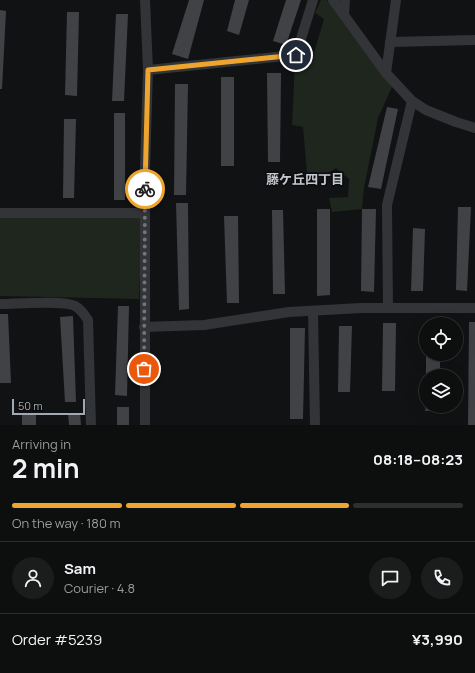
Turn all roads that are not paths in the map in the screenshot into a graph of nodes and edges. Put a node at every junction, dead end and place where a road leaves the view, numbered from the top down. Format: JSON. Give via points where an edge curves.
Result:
{"nodes":[{"id":1,"x":145,"y":0,"type":"edge"},
{"id":2,"x":313,"y":0,"type":"edge"},
{"id":3,"x":333,"y":0,"type":"edge"},
{"id":4,"x":344,"y":0,"type":"edge"},
{"id":5,"x":396,"y":0,"type":"edge"},
{"id":6,"x":344,"y":15,"type":"junction"},
{"id":7,"x":475,"y":40,"type":"edge"},
{"id":8,"x":390,"y":42,"type":"junction"},
{"id":9,"x":148,"y":70,"type":"junction"},
{"id":10,"x":386,"y":73,"type":"junction"},
{"id":11,"x":412,"y":101,"type":"junction"},
{"id":12,"x":475,"y":128,"type":"edge"},
{"id":13,"x":0,"y":213,"type":"edge"},
{"id":14,"x":145,"y":213,"type":"junction"},
{"id":15,"x":0,"y":304,"type":"edge"},
{"id":16,"x":388,"y":308,"type":"junction"},
{"id":17,"x":475,"y":308,"type":"edge"},
{"id":18,"x":313,"y":311,"type":"junction"},
{"id":19,"x":144,"y":327,"type":"junction"},
{"id":20,"x":91,"y":425,"type":"edge"},
{"id":21,"x":145,"y":425,"type":"edge"},
{"id":22,"x":315,"y":425,"type":"edge"}],
"edges":[{"from":1,"to":9,"type":"street"},
{"from":2,"to":9,"type":"street","via":[[296,55]]},
{"from":3,"to":6,"type":"street"},
{"from":4,"to":6,"type":"street"},
{"from":5,"to":8,"type":"street"},
{"from":6,"to":10,"type":"street"},
{"from":7,"to":8,"type":"street"},
{"from":8,"to":10,"type":"street"},
{"from":9,"to":14,"type":"street"},
{"from":10,"to":11,"type":"street"},
{"from":11,"to":12,"type":"street","via":[[438,115]]},
{"from":11,"to":16,"type":"street","via":[[387,205]]},
{"from":13,"to":14,"type":"street"},
{"from":14,"to":19,"type":"street"},
{"from":15,"to":20,"type":"street","via":[[60,303],[74,305],[83,312],[88,320]]},
{"from":16,"to":17,"type":"street"},
{"from":16,"to":18,"type":"street"},
{"from":18,"to":19,"type":"street","via":[[289,312],[204,325]]},
{"from":18,"to":22,"type":"street"},
{"from":19,"to":21,"type":"street"}]}
